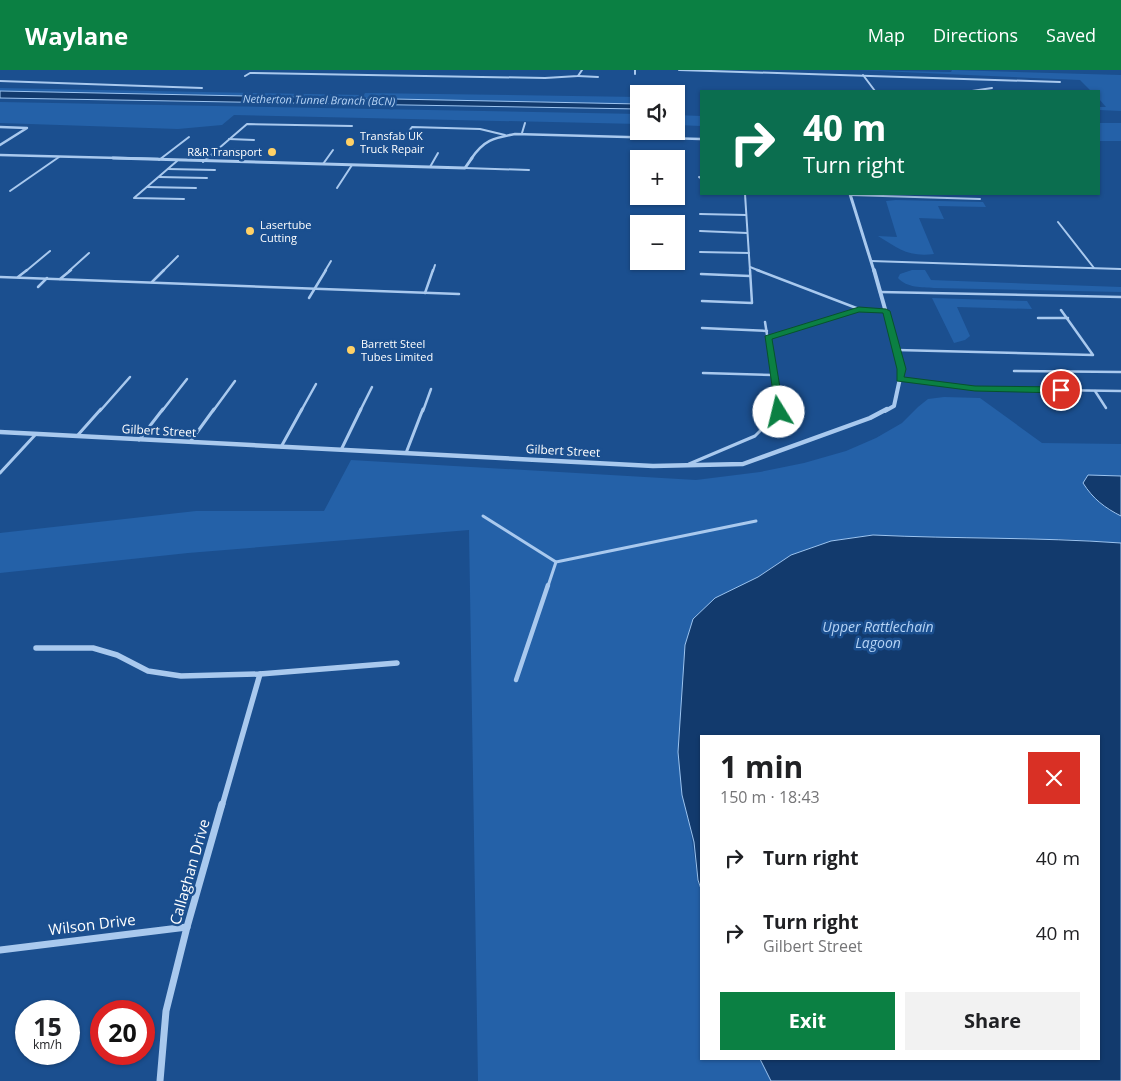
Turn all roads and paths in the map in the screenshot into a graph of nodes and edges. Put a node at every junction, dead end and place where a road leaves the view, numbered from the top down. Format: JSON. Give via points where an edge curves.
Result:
{"nodes":[{"id":1,"x":255,"y":70,"type":"edge"},
{"id":2,"x":335,"y":70,"type":"edge"},
{"id":3,"x":582,"y":70,"type":"edge"},
{"id":4,"x":635,"y":70,"type":"edge"},
{"id":5,"x":679,"y":70,"type":"edge"},
{"id":6,"x":250,"y":73,"type":"junction"},
{"id":7,"x":495,"y":73,"type":"dead end"},
{"id":8,"x":552,"y":73,"type":"dead end"},
{"id":9,"x":329,"y":74,"type":"junction"},
{"id":10,"x":635,"y":74,"type":"dead end"},
{"id":11,"x":820,"y":74,"type":"junction"},
{"id":12,"x":370,"y":75,"type":"junction"},
{"id":13,"x":863,"y":75,"type":"junction"},
{"id":14,"x":244,"y":76,"type":"dead end"},
{"id":15,"x":578,"y":76,"type":"junction"},
{"id":16,"x":6,"y":77,"type":"dead end"},
{"id":17,"x":493,"y":77,"type":"junction"},
{"id":18,"x":598,"y":77,"type":"dead end"},
{"id":19,"x":821,"y":77,"type":"dead end"},
{"id":20,"x":368,"y":78,"type":"dead end"},
{"id":21,"x":550,"y":78,"type":"junction"},
{"id":22,"x":0,"y":80,"type":"edge"},
{"id":23,"x":52,"y":80,"type":"dead end"},
{"id":24,"x":87,"y":82,"type":"dead end"},
{"id":25,"x":1060,"y":82,"type":"dead end"},
{"id":26,"x":45,"y":83,"type":"junction"},
{"id":27,"x":107,"y":83,"type":"dead end"},
{"id":28,"x":82,"y":84,"type":"junction"},
{"id":29,"x":103,"y":85,"type":"junction"},
{"id":30,"x":202,"y":88,"type":"dead end"},
{"id":31,"x":992,"y":88,"type":"dead end"},
{"id":32,"x":874,"y":90,"type":"edge"},
{"id":33,"x":979,"y":90,"type":"edge"},
{"id":34,"x":525,"y":123,"type":"dead end"},
{"id":35,"x":352,"y":126,"type":"dead end"},
{"id":36,"x":0,"y":127,"type":"edge"},
{"id":37,"x":522,"y":134,"type":"junction"},
{"id":38,"x":189,"y":136,"type":"dead end"},
{"id":39,"x":505,"y":136,"type":"junction"},
{"id":40,"x":229,"y":139,"type":"junction"},
{"id":41,"x":403,"y":139,"type":"dead end"},
{"id":42,"x":700,"y":139,"type":"edge"},
{"id":43,"x":254,"y":140,"type":"dead end"},
{"id":44,"x":0,"y":145,"type":"edge"},
{"id":45,"x":218,"y":149,"type":"junction"},
{"id":46,"x":244,"y":150,"type":"dead end"},
{"id":47,"x":333,"y":150,"type":"dead end"},
{"id":48,"x":438,"y":152,"type":"dead end"},
{"id":49,"x":0,"y":155,"type":"edge"},
{"id":50,"x":59,"y":157,"type":"junction"},
{"id":51,"x":159,"y":160,"type":"junction"},
{"id":52,"x":177,"y":161,"type":"junction"},
{"id":53,"x":203,"y":162,"type":"junction"},
{"id":54,"x":323,"y":164,"type":"junction"},
{"id":55,"x":352,"y":165,"type":"junction"},
{"id":56,"x":430,"y":167,"type":"junction"},
{"id":57,"x":168,"y":168,"type":"junction"},
{"id":58,"x":465,"y":168,"type":"junction"},
{"id":59,"x":215,"y":170,"type":"dead end"},
{"id":60,"x":529,"y":170,"type":"dead end"},
{"id":61,"x":158,"y":177,"type":"junction"},
{"id":62,"x":206,"y":178,"type":"dead end"},
{"id":63,"x":146,"y":187,"type":"junction"},
{"id":64,"x":196,"y":188,"type":"dead end"},
{"id":65,"x":337,"y":188,"type":"dead end"},
{"id":66,"x":10,"y":191,"type":"dead end"},
{"id":67,"x":745,"y":195,"type":"edge"},
{"id":68,"x":850,"y":195,"type":"edge"},
{"id":69,"x":876,"y":195,"type":"edge"},
{"id":70,"x":184,"y":199,"type":"dead end"},
{"id":71,"x":980,"y":199,"type":"dead end"},
{"id":72,"x":700,"y":214,"type":"dead end"},
{"id":73,"x":746,"y":216,"type":"junction"},
{"id":74,"x":1058,"y":222,"type":"dead end"},
{"id":75,"x":700,"y":232,"type":"dead end"},
{"id":76,"x":747,"y":233,"type":"junction"},
{"id":77,"x":50,"y":251,"type":"dead end"},
{"id":78,"x":700,"y":252,"type":"dead end"},
{"id":79,"x":89,"y":253,"type":"dead end"},
{"id":80,"x":749,"y":253,"type":"junction"},
{"id":81,"x":178,"y":256,"type":"dead end"},
{"id":82,"x":331,"y":261,"type":"dead end"},
{"id":83,"x":871,"y":262,"type":"junction"},
{"id":84,"x":435,"y":265,"type":"dead end"},
{"id":85,"x":750,"y":267,"type":"junction"},
{"id":86,"x":1094,"y":268,"type":"junction"},
{"id":87,"x":1121,"y":269,"type":"edge"},
{"id":88,"x":701,"y":274,"type":"dead end"},
{"id":89,"x":0,"y":276,"type":"edge"},
{"id":90,"x":750,"y":276,"type":"junction"},
{"id":91,"x":18,"y":277,"type":"junction"},
{"id":92,"x":47,"y":278,"type":"junction"},
{"id":93,"x":60,"y":279,"type":"junction"},
{"id":94,"x":152,"y":282,"type":"junction"},
{"id":95,"x":38,"y":287,"type":"dead end"},
{"id":96,"x":314,"y":289,"type":"junction"},
{"id":97,"x":880,"y":292,"type":"junction"},
{"id":98,"x":424,"y":293,"type":"junction"},
{"id":99,"x":460,"y":294,"type":"dead end"},
{"id":100,"x":1121,"y":297,"type":"edge"},
{"id":101,"x":310,"y":298,"type":"dead end"},
{"id":102,"x":702,"y":301,"type":"dead end"},
{"id":103,"x":859,"y":309,"type":"junction"},
{"id":104,"x":1061,"y":310,"type":"dead end"},
{"id":105,"x":886,"y":311,"type":"junction"},
{"id":106,"x":1038,"y":318,"type":"dead end"},
{"id":107,"x":1068,"y":318,"type":"junction"},
{"id":108,"x":765,"y":322,"type":"dead end"},
{"id":109,"x":702,"y":328,"type":"dead end"},
{"id":110,"x":767,"y":331,"type":"junction"},
{"id":111,"x":768,"y":337,"type":"junction"},
{"id":112,"x":897,"y":350,"type":"junction"},
{"id":113,"x":1014,"y":371,"type":"dead end"},
{"id":114,"x":1121,"y":372,"type":"edge"},
{"id":115,"x":703,"y":373,"type":"dead end"},
{"id":116,"x":773,"y":375,"type":"junction"},
{"id":117,"x":130,"y":377,"type":"dead end"},
{"id":118,"x":187,"y":379,"type":"dead end"},
{"id":119,"x":900,"y":379,"type":"junction"},
{"id":120,"x":235,"y":381,"type":"dead end"},
{"id":121,"x":316,"y":384,"type":"dead end"},
{"id":122,"x":372,"y":387,"type":"dead end"},
{"id":123,"x":431,"y":389,"type":"dead end"},
{"id":124,"x":1095,"y":391,"type":"junction"},
{"id":125,"x":1121,"y":391,"type":"edge"},
{"id":126,"x":1106,"y":408,"type":"dead end"},
{"id":127,"x":0,"y":432,"type":"edge"},
{"id":128,"x":36,"y":434,"type":"junction"},
{"id":129,"x":77,"y":436,"type":"junction"},
{"id":130,"x":139,"y":440,"type":"junction"},
{"id":131,"x":190,"y":442,"type":"junction"},
{"id":132,"x":280,"y":447,"type":"junction"},
{"id":133,"x":341,"y":450,"type":"junction"},
{"id":134,"x":406,"y":454,"type":"junction"},
{"id":135,"x":686,"y":465,"type":"junction"},
{"id":136,"x":0,"y":473,"type":"edge"},
{"id":137,"x":483,"y":516,"type":"dead end"},
{"id":138,"x":756,"y":521,"type":"dead end"},
{"id":139,"x":556,"y":562,"type":"junction"},
{"id":140,"x":36,"y":648,"type":"dead end"},
{"id":141,"x":397,"y":663,"type":"dead end"},
{"id":142,"x":260,"y":674,"type":"junction"},
{"id":143,"x":516,"y":680,"type":"dead end"},
{"id":144,"x":188,"y":927,"type":"junction"},
{"id":145,"x":0,"y":950,"type":"edge"},
{"id":146,"x":160,"y":1081,"type":"edge"}],
"edges":[{"from":1,"to":6,"type":"lane"},
{"from":2,"to":9,"type":"lane"},
{"from":3,"to":15,"type":"lane"},
{"from":4,"to":10,"type":"lane"},
{"from":5,"to":11,"type":"lane"},
{"from":6,"to":9,"type":"lane"},
{"from":6,"to":14,"type":"lane"},
{"from":7,"to":17,"type":"lane"},
{"from":8,"to":21,"type":"lane"},
{"from":9,"to":12,"type":"lane"},
{"from":11,"to":13,"type":"lane"},
{"from":11,"to":19,"type":"lane"},
{"from":12,"to":17,"type":"lane"},
{"from":12,"to":20,"type":"lane"},
{"from":13,"to":25,"type":"lane"},
{"from":13,"to":32,"type":"lane"},
{"from":15,"to":18,"type":"lane"},
{"from":15,"to":21,"type":"lane"},
{"from":16,"to":22,"type":"lane"},
{"from":17,"to":21,"type":"lane"},
{"from":22,"to":26,"type":"lane"},
{"from":23,"to":26,"type":"lane"},
{"from":24,"to":28,"type":"lane"},
{"from":26,"to":28,"type":"lane"},
{"from":27,"to":29,"type":"lane"},
{"from":28,"to":29,"type":"lane"},
{"from":29,"to":30,"type":"lane"},
{"from":31,"to":33,"type":"lane"},
{"from":34,"to":37,"type":"lane"},
{"from":35,"to":40,"type":"lane","via":[[247,124]]},
{"from":36,"to":44,"type":"street","via":[[27,128]]},
{"from":37,"to":39,"type":"street"},
{"from":37,"to":42,"type":"street"},
{"from":38,"to":51,"type":"lane"},
{"from":39,"to":41,"type":"lane","via":[[480,128],[412,127]]},
{"from":39,"to":58,"type":"street","via":[[482,143]]},
{"from":40,"to":43,"type":"lane"},
{"from":40,"to":45,"type":"lane"},
{"from":45,"to":46,"type":"lane"},
{"from":45,"to":53,"type":"lane"},
{"from":47,"to":54,"type":"lane"},
{"from":48,"to":56,"type":"lane"},
{"from":49,"to":50,"type":"street"},
{"from":50,"to":51,"type":"street"},
{"from":50,"to":66,"type":"lane"},
{"from":51,"to":52,"type":"street"},
{"from":52,"to":53,"type":"street"},
{"from":52,"to":57,"type":"lane"},
{"from":53,"to":54,"type":"street"},
{"from":54,"to":55,"type":"street"},
{"from":55,"to":56,"type":"street"},
{"from":55,"to":65,"type":"lane"},
{"from":56,"to":58,"type":"street"},
{"from":57,"to":59,"type":"lane"},
{"from":57,"to":61,"type":"lane"},
{"from":58,"to":60,"type":"lane"},
{"from":61,"to":62,"type":"lane"},
{"from":61,"to":63,"type":"lane"},
{"from":63,"to":64,"type":"lane"},
{"from":63,"to":70,"type":"lane","via":[[134,198]]},
{"from":67,"to":73,"type":"lane"},
{"from":68,"to":83,"type":"street","name":"Gilbert Street"},
{"from":69,"to":71,"type":"lane"},
{"from":72,"to":73,"type":"lane"},
{"from":73,"to":76,"type":"lane"},
{"from":74,"to":86,"type":"lane"},
{"from":75,"to":76,"type":"lane"},
{"from":76,"to":80,"type":"lane"},
{"from":77,"to":91,"type":"lane"},
{"from":78,"to":80,"type":"lane"},
{"from":79,"to":93,"type":"lane"},
{"from":80,"to":85,"type":"lane"},
{"from":81,"to":94,"type":"lane"},
{"from":82,"to":96,"type":"lane"},
{"from":83,"to":86,"type":"lane"},
{"from":83,"to":97,"type":"street","name":"Gilbert Street"},
{"from":84,"to":98,"type":"lane"},
{"from":85,"to":90,"type":"lane"},
{"from":85,"to":103,"type":"lane"},
{"from":86,"to":87,"type":"lane"},
{"from":88,"to":90,"type":"lane"},
{"from":89,"to":91,"type":"lane"},
{"from":90,"to":102,"type":"lane","via":[[752,304]]},
{"from":91,"to":92,"type":"lane"},
{"from":92,"to":93,"type":"lane"},
{"from":92,"to":95,"type":"lane"},
{"from":93,"to":94,"type":"lane"},
{"from":94,"to":96,"type":"lane"},
{"from":96,"to":98,"type":"lane"},
{"from":96,"to":101,"type":"lane"},
{"from":97,"to":100,"type":"lane"},
{"from":97,"to":105,"type":"street","name":"Gilbert Street"},
{"from":98,"to":99,"type":"lane"},
{"from":103,"to":105,"type":"lane"},
{"from":103,"to":111,"type":"lane"},
{"from":104,"to":107,"type":"lane"},
{"from":105,"to":112,"type":"street","name":"Gilbert Street"},
{"from":106,"to":107,"type":"lane"},
{"from":107,"to":112,"type":"lane","via":[[1093,355]]},
{"from":108,"to":110,"type":"lane"},
{"from":109,"to":110,"type":"lane"},
{"from":110,"to":111,"type":"lane"},
{"from":111,"to":116,"type":"lane"},
{"from":112,"to":119,"type":"street","name":"Gilbert Street","via":[[902,369]]},
{"from":113,"to":114,"type":"lane"},
{"from":115,"to":116,"type":"lane"},
{"from":116,"to":135,"type":"lane","via":[[779,412],[756,436]]},
{"from":117,"to":129,"type":"lane"},
{"from":118,"to":130,"type":"lane"},
{"from":119,"to":124,"type":"lane","via":[[975,389]]},
{"from":119,"to":135,"type":"street","name":"Gilbert Street","via":[[894,406],[870,418],[743,464]]},
{"from":120,"to":131,"type":"lane"},
{"from":121,"to":132,"type":"lane"},
{"from":122,"to":133,"type":"lane"},
{"from":123,"to":134,"type":"lane"},
{"from":124,"to":125,"type":"lane"},
{"from":124,"to":126,"type":"lane"},
{"from":127,"to":128,"type":"street","name":"Gilbert Street"},
{"from":128,"to":129,"type":"street","name":"Gilbert Street"},
{"from":128,"to":136,"type":"lane"},
{"from":129,"to":130,"type":"street","name":"Gilbert Street"},
{"from":130,"to":131,"type":"street","name":"Gilbert Street"},
{"from":131,"to":132,"type":"street","name":"Gilbert Street"},
{"from":132,"to":133,"type":"street","name":"Gilbert Street"},
{"from":133,"to":134,"type":"street","name":"Gilbert Street"},
{"from":134,"to":135,"type":"street","name":"Gilbert Street"},
{"from":137,"to":139,"type":"lane"},
{"from":138,"to":139,"type":"lane"},
{"from":139,"to":143,"type":"lane"},
{"from":140,"to":142,"type":"street","via":[[93,648],[148,671],[181,676]]},
{"from":141,"to":142,"type":"street"},
{"from":142,"to":144,"type":"street","name":"Callaghan Drive"},
{"from":144,"to":145,"type":"street","name":"Wilson Drive"},
{"from":144,"to":146,"type":"street","name":"Callaghan Drive","via":[[166,1011]]}]}
